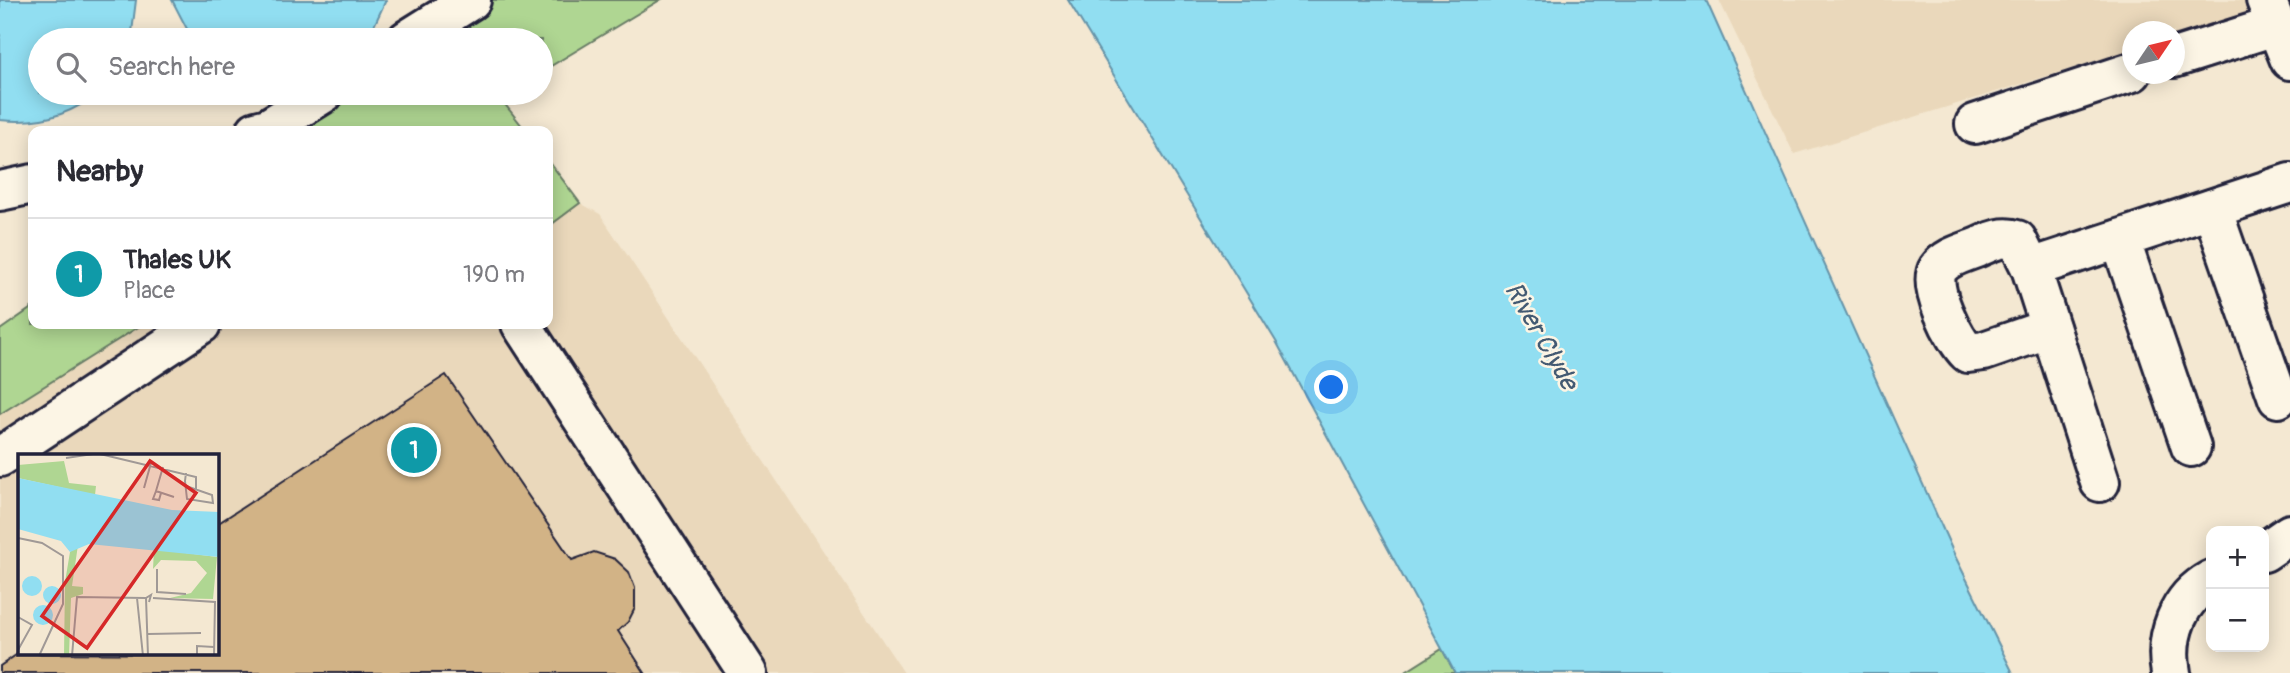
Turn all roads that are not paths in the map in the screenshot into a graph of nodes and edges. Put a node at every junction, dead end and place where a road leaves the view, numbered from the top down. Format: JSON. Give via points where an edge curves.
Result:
{"nodes":[{"id":1,"x":471,"y":0,"type":"edge"},
{"id":2,"x":426,"y":28,"type":"edge"},
{"id":3,"x":2278,"y":28,"type":"edge"},
{"id":4,"x":2185,"y":55,"type":"edge"},
{"id":5,"x":2122,"y":76,"type":"edge"},
{"id":6,"x":305,"y":105,"type":"edge"},
{"id":7,"x":1975,"y":124,"type":"dead end"},
{"id":8,"x":271,"y":126,"type":"edge"},
{"id":9,"x":2290,"y":183,"type":"edge"},
{"id":10,"x":28,"y":185,"type":"edge"},
{"id":11,"x":0,"y":191,"type":"edge"},
{"id":12,"x":2212,"y":209,"type":"junction"},
{"id":13,"x":2120,"y":239,"type":"junction"},
{"id":14,"x":2031,"y":268,"type":"junction"},
{"id":15,"x":2050,"y":328,"type":"junction"},
{"id":16,"x":193,"y":329,"type":"edge"},
{"id":17,"x":525,"y":329,"type":"edge"},
{"id":18,"x":2278,"y":398,"type":"dead end"},
{"id":19,"x":2190,"y":447,"type":"dead end"},
{"id":20,"x":0,"y":457,"type":"edge"},
{"id":21,"x":2100,"y":482,"type":"dead end"},
{"id":22,"x":2290,"y":534,"type":"edge"},
{"id":23,"x":2269,"y":549,"type":"edge"},
{"id":24,"x":2206,"y":583,"type":"edge"},
{"id":25,"x":748,"y":673,"type":"edge"},
{"id":26,"x":2171,"y":673,"type":"edge"}],
"edges":[{"from":1,"to":2,"type":"lane"},
{"from":3,"to":4,"type":"lane"},
{"from":5,"to":7,"type":"lane"},
{"from":6,"to":8,"type":"lane"},
{"from":9,"to":12,"type":"lane"},
{"from":10,"to":11,"type":"lane"},
{"from":12,"to":13,"type":"lane"},
{"from":12,"to":18,"type":"lane"},
{"from":13,"to":14,"type":"lane"},
{"from":13,"to":19,"type":"lane"},
{"from":14,"to":15,"type":"lane"},
{"from":14,"to":15,"type":"lane","via":[[2023,248],[2008,237],[1943,263],[1934,281],[1956,338],[1968,353]]},
{"from":15,"to":21,"type":"lane"},
{"from":16,"to":20,"type":"lane"},
{"from":17,"to":25,"type":"lane"},
{"from":22,"to":23,"type":"lane"},
{"from":24,"to":26,"type":"lane","via":[[2180,606],[2169,651]]}]}
